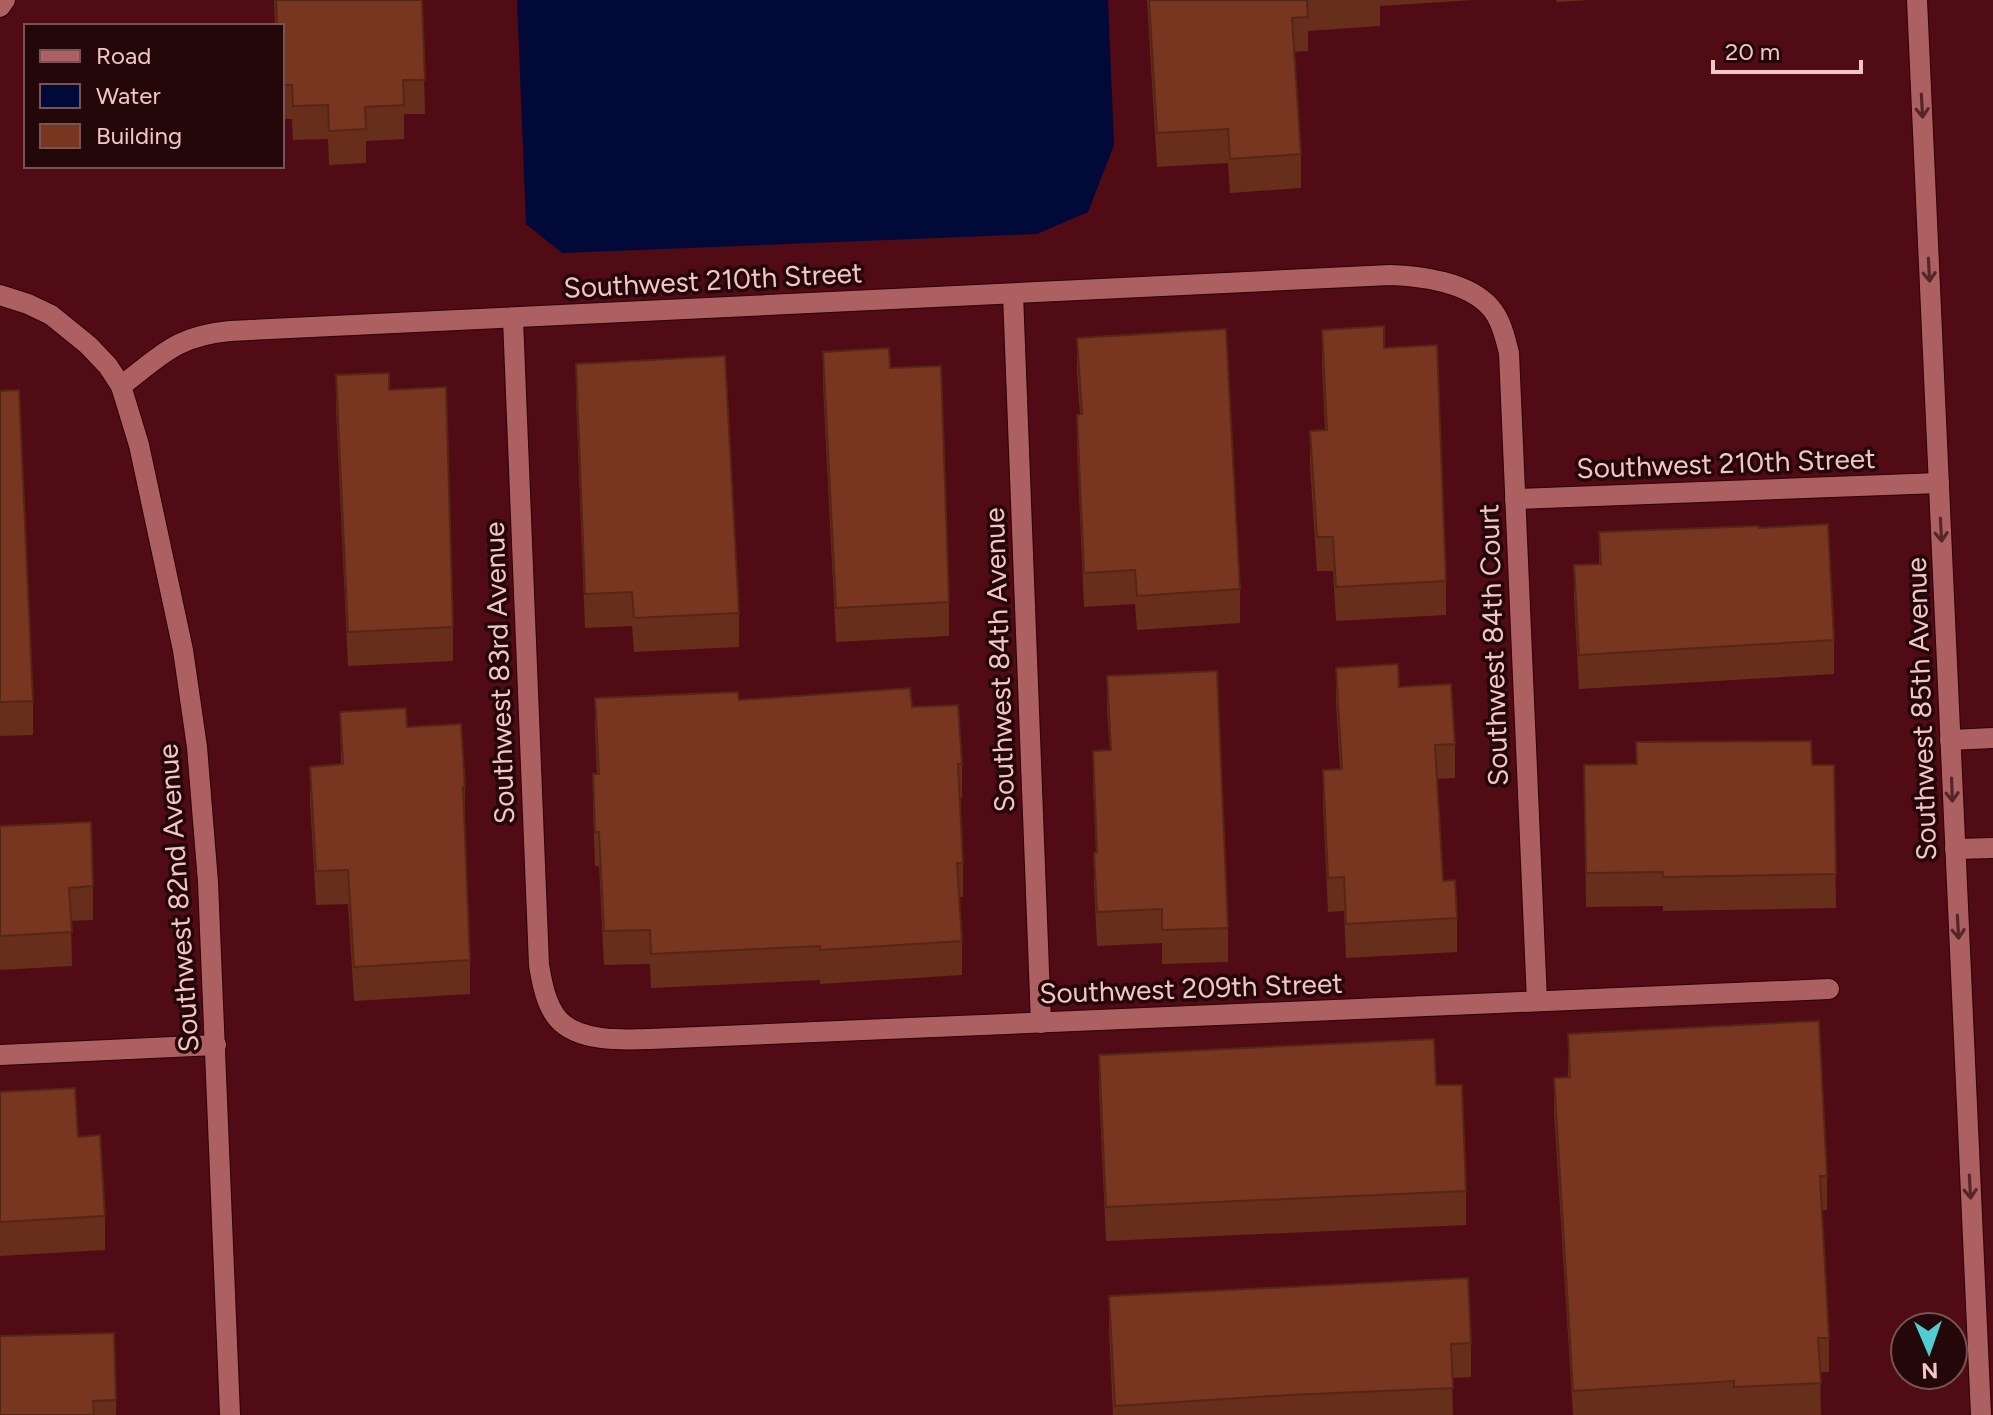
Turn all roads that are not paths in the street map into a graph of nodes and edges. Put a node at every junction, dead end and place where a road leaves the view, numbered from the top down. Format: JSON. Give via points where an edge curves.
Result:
{"nodes":[{"id":1,"x":5,"y":0,"type":"edge"},
{"id":2,"x":1917,"y":0,"type":"edge"},
{"id":3,"x":0,"y":7,"type":"edge"},
{"id":4,"x":1013,"y":294,"type":"junction"},
{"id":5,"x":0,"y":295,"type":"edge"},
{"id":6,"x":1477,"y":297,"type":"joint"},
{"id":7,"x":513,"y":319,"type":"junction"},
{"id":8,"x":121,"y":386,"type":"junction"},
{"id":9,"x":1939,"y":483,"type":"junction"},
{"id":10,"x":1515,"y":499,"type":"junction"},
{"id":11,"x":1993,"y":738,"type":"edge"},
{"id":12,"x":1950,"y":740,"type":"junction"},
{"id":13,"x":1993,"y":848,"type":"edge"},
{"id":14,"x":1955,"y":849,"type":"junction"},
{"id":15,"x":1829,"y":989,"type":"dead end"},
{"id":16,"x":1537,"y":1001,"type":"junction"},
{"id":17,"x":560,"y":1021,"type":"joint"},
{"id":18,"x":1041,"y":1023,"type":"junction"},
{"id":19,"x":216,"y":1045,"type":"junction"},
{"id":20,"x":0,"y":1055,"type":"edge"},
{"id":21,"x":230,"y":1415,"type":"edge"},
{"id":22,"x":1981,"y":1415,"type":"edge"}],
"edges":[{"from":1,"to":3,"type":"street"},
{"from":2,"to":9,"type":"street","name":"Southwest 85th Avenue","one_way":true},
{"from":4,"to":6,"type":"street","name":"Southwest 210th Street","via":[[1390,275],[1427,279]]},
{"from":4,"to":7,"type":"street","name":"Southwest 210th Street"},
{"from":4,"to":18,"type":"street","name":"Southwest 84th Avenue"},
{"from":5,"to":8,"type":"street","via":[[51,315],[88,345]]},
{"from":6,"to":10,"type":"street","name":"Southwest 84th Court","via":[[1497,318],[1509,353]]},
{"from":7,"to":8,"type":"street","name":"Southwest 210th Street","via":[[199,334],[178,342]]},
{"from":7,"to":17,"type":"street","name":"Southwest 83rd Avenue","via":[[536,920],[543,988]]},
{"from":8,"to":19,"type":"street","name":"Southwest 82nd Avenue","via":[[157,524],[192,699]]},
{"from":9,"to":10,"type":"street","name":"Southwest 210th Street"},
{"from":9,"to":12,"type":"street","name":"Southwest 85th Avenue","one_way":true},
{"from":10,"to":16,"type":"street","name":"Southwest 84th Court"},
{"from":11,"to":12,"type":"street"},
{"from":12,"to":14,"type":"street","name":"Southwest 85th Avenue","one_way":true},
{"from":13,"to":14,"type":"street"},
{"from":14,"to":22,"type":"street","name":"Southwest 85th Avenue","one_way":true},
{"from":15,"to":16,"type":"street","name":"Southwest 209th Street"},
{"from":16,"to":18,"type":"street","name":"Southwest 209th Street"},
{"from":17,"to":18,"type":"street","name":"Southwest 209th Street","via":[[579,1032],[625,1040]]},
{"from":19,"to":20,"type":"street"},
{"from":19,"to":21,"type":"street","name":"Southwest 82nd Avenue"}]}
